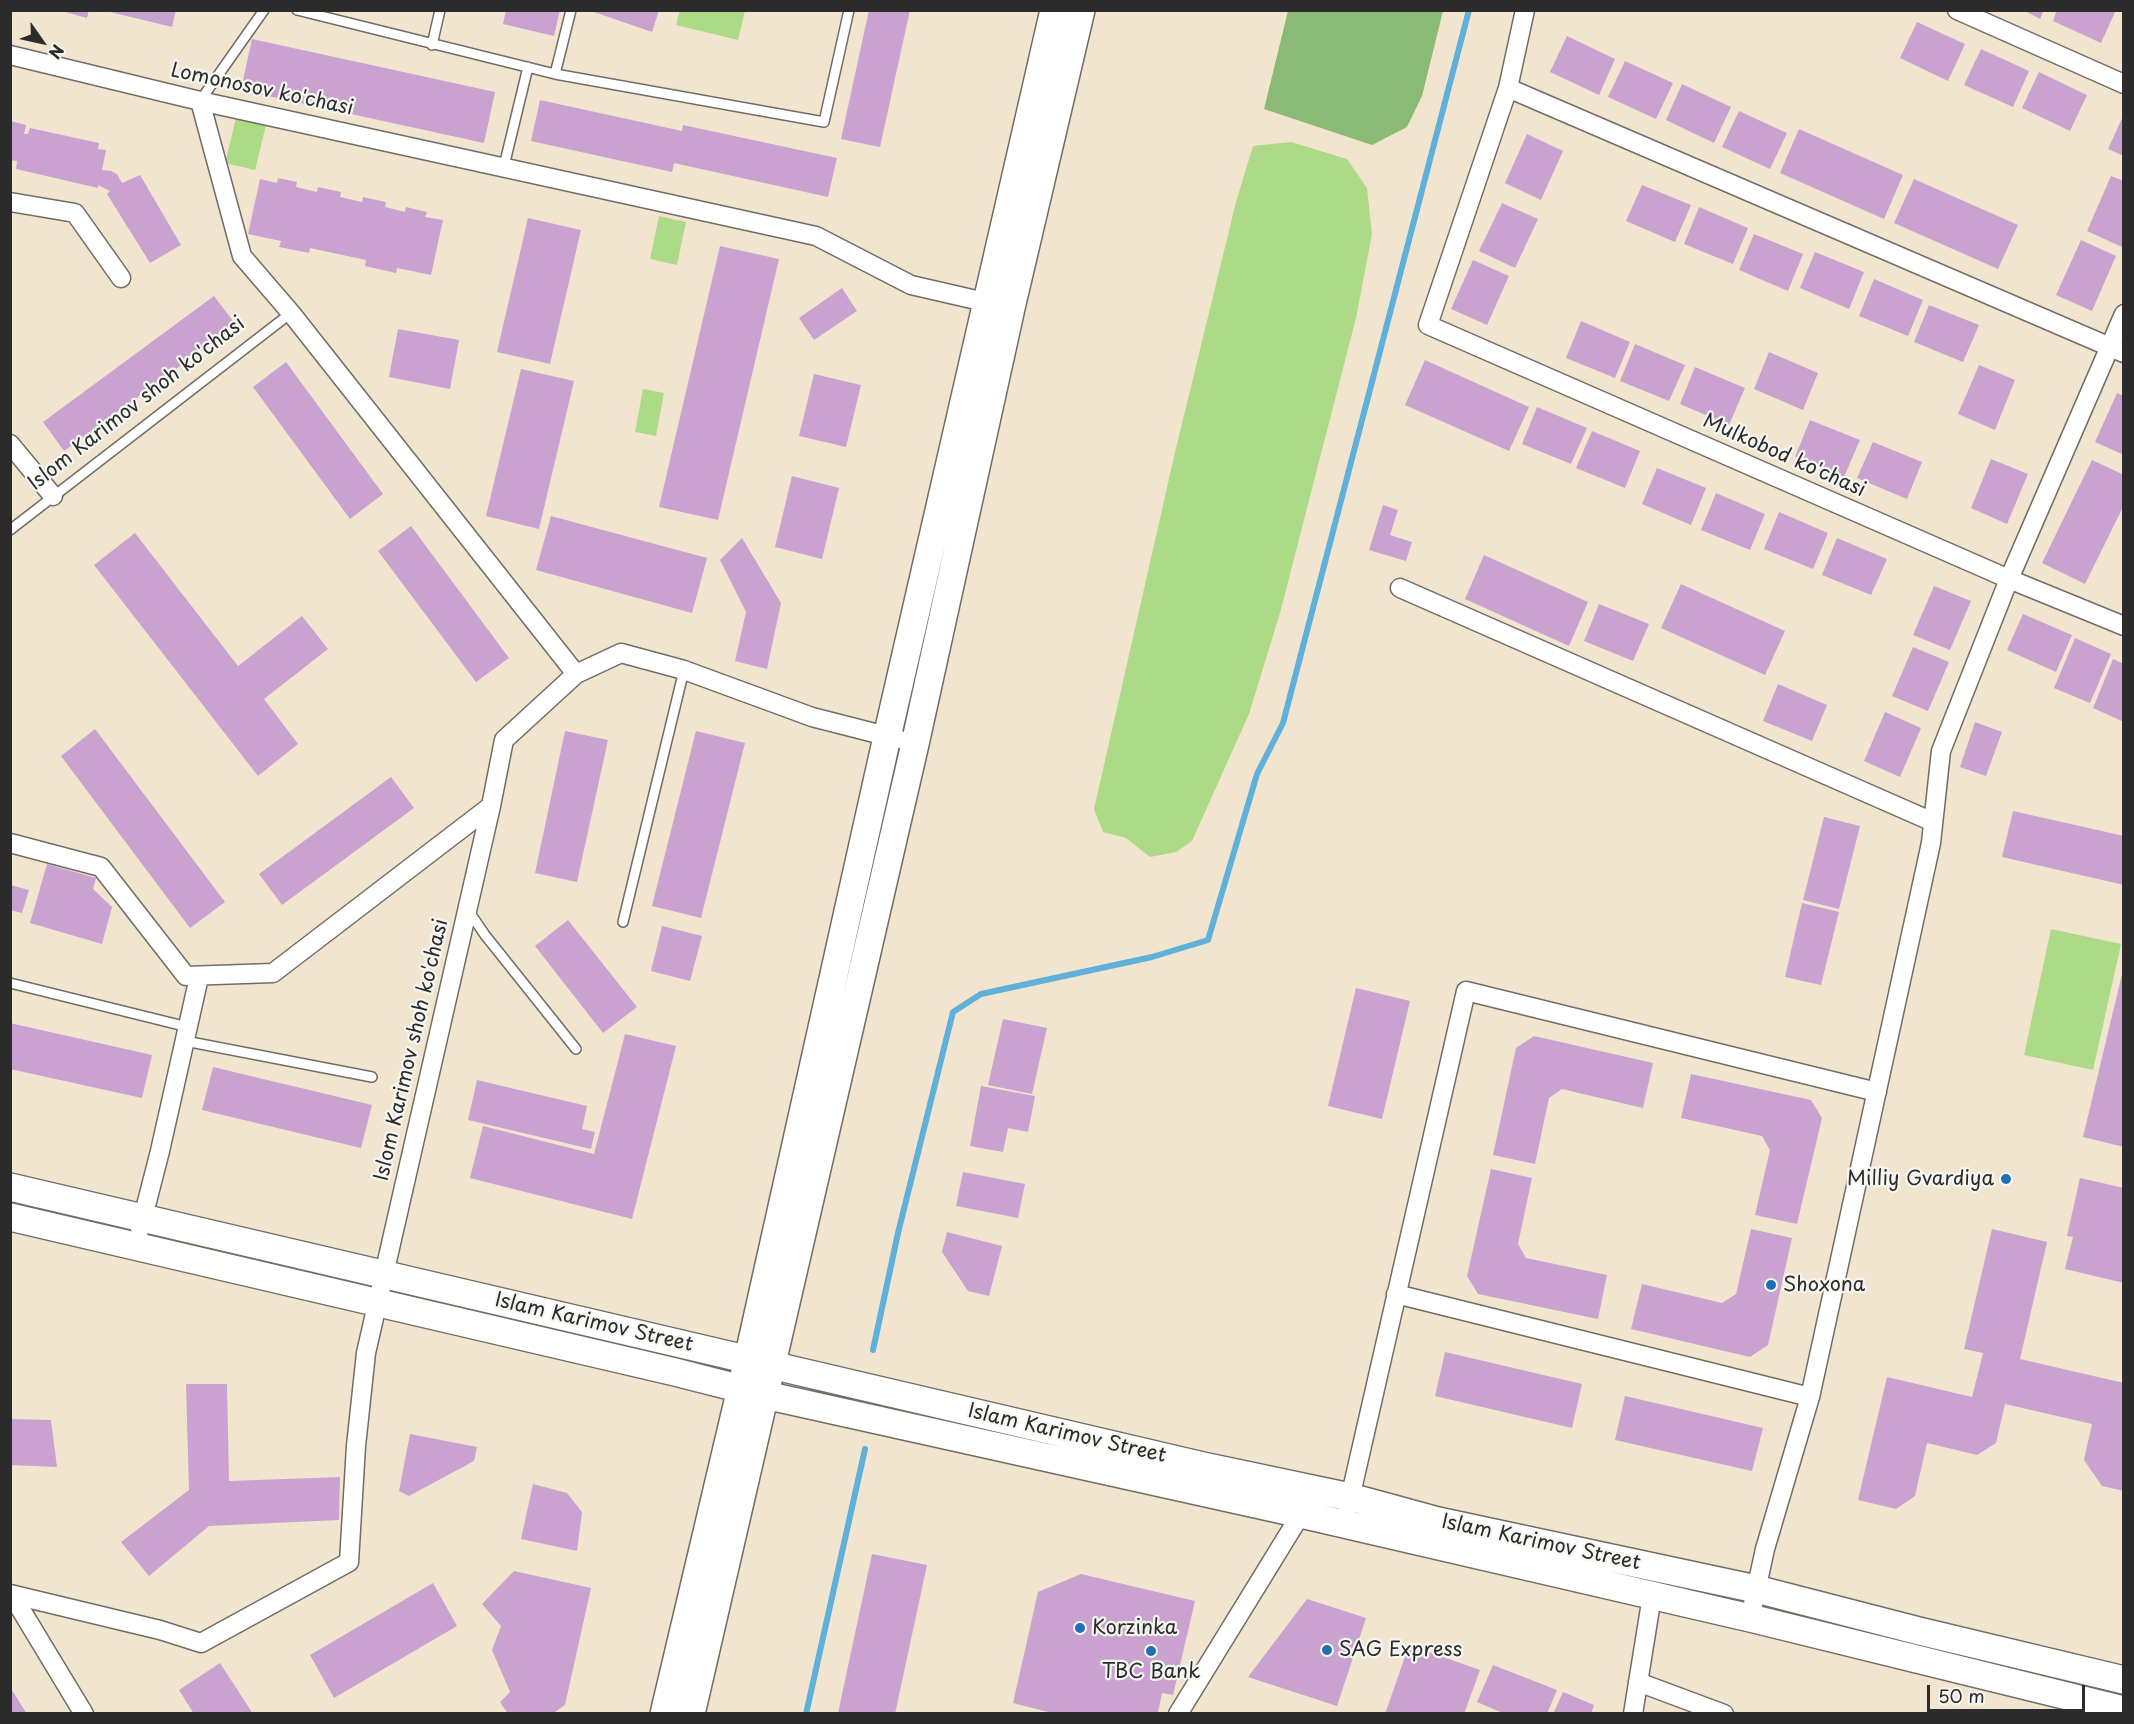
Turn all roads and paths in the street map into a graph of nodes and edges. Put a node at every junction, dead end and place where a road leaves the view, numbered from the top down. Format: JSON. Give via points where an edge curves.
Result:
{"nodes":[{"id":1,"x":264,"y":10,"type":"edge"},
{"id":2,"x":297,"y":10,"type":"edge"},
{"id":3,"x":440,"y":10,"type":"edge"},
{"id":4,"x":570,"y":10,"type":"edge"},
{"id":5,"x":849,"y":10,"type":"edge"},
{"id":6,"x":1054,"y":10,"type":"edge"},
{"id":7,"x":1081,"y":10,"type":"edge"},
{"id":8,"x":1525,"y":10,"type":"edge"},
{"id":9,"x":1957,"y":10,"type":"edge"},
{"id":10,"x":432,"y":45,"type":"junction"},
{"id":11,"x":10,"y":55,"type":"edge"},
{"id":12,"x":528,"y":67,"type":"junction"},
{"id":13,"x":555,"y":74,"type":"junction"},
{"id":14,"x":2124,"y":84,"type":"edge"},
{"id":15,"x":1508,"y":88,"type":"junction"},
{"id":16,"x":200,"y":101,"type":"junction"},
{"id":17,"x":504,"y":166,"type":"junction"},
{"id":18,"x":10,"y":202,"type":"edge"},
{"id":19,"x":121,"y":278,"type":"dead end"},
{"id":20,"x":1000,"y":305,"type":"junction"},
{"id":21,"x":291,"y":313,"type":"junction"},
{"id":22,"x":2124,"y":314,"type":"edge"},
{"id":23,"x":2116,"y":350,"type":"edge"},
{"id":24,"x":10,"y":444,"type":"edge"},
{"id":25,"x":52,"y":496,"type":"junction"},
{"id":26,"x":10,"y":530,"type":"edge"},
{"id":27,"x":2009,"y":579,"type":"junction"},
{"id":28,"x":1400,"y":588,"type":"dead end"},
{"id":29,"x":2124,"y":626,"type":"edge"},
{"id":30,"x":684,"y":670,"type":"junction"},
{"id":31,"x":576,"y":674,"type":"junction"},
{"id":32,"x":887,"y":736,"type":"junction"},
{"id":33,"x":915,"y":744,"type":"junction"},
{"id":34,"x":491,"y":806,"type":"junction"},
{"id":35,"x":1933,"y":822,"type":"junction"},
{"id":36,"x":10,"y":843,"type":"edge"},
{"id":37,"x":468,"y":910,"type":"junction"},
{"id":38,"x":623,"y":922,"type":"dead end"},
{"id":39,"x":199,"y":977,"type":"junction"},
{"id":40,"x":10,"y":983,"type":"edge"},
{"id":41,"x":186,"y":1034,"type":"junction"},
{"id":42,"x":576,"y":1048,"type":"dead end"},
{"id":43,"x":372,"y":1077,"type":"dead end"},
{"id":44,"x":1877,"y":1092,"type":"junction"},
{"id":45,"x":10,"y":1187,"type":"edge"},
{"id":46,"x":10,"y":1217,"type":"edge"},
{"id":47,"x":143,"y":1217,"type":"junction"},
{"id":48,"x":136,"y":1246,"type":"junction"},
{"id":49,"x":384,"y":1274,"type":"junction"},
{"id":50,"x":1396,"y":1294,"type":"junction"},
{"id":51,"x":377,"y":1304,"type":"junction"},
{"id":52,"x":760,"y":1362,"type":"junction"},
{"id":53,"x":753,"y":1392,"type":"junction"},
{"id":54,"x":1810,"y":1397,"type":"junction"},
{"id":55,"x":1350,"y":1497,"type":"junction"},
{"id":56,"x":1301,"y":1514,"type":"junction"},
{"id":57,"x":1344,"y":1524,"type":"junction"},
{"id":58,"x":1756,"y":1589,"type":"junction"},
{"id":59,"x":11,"y":1595,"type":"edge"},
{"id":60,"x":1652,"y":1596,"type":"junction"},
{"id":61,"x":1750,"y":1618,"type":"junction"},
{"id":62,"x":2124,"y":1680,"type":"edge"},
{"id":63,"x":1638,"y":1682,"type":"junction"},
{"id":64,"x":2124,"y":1710,"type":"edge"},
{"id":65,"x":84,"y":1713,"type":"edge"},
{"id":66,"x":664,"y":1713,"type":"edge"},
{"id":67,"x":691,"y":1713,"type":"edge"},
{"id":68,"x":1178,"y":1713,"type":"edge"},
{"id":69,"x":1633,"y":1713,"type":"edge"},
{"id":70,"x":1724,"y":1713,"type":"edge"}],
"edges":[{"from":1,"to":16,"type":"lane"},
{"from":2,"to":10,"type":"lane"},
{"from":3,"to":10,"type":"lane"},
{"from":4,"to":13,"type":"lane"},
{"from":5,"to":13,"type":"lane","via":[[824,122]]},
{"from":6,"to":20,"type":"main road"},
{"from":7,"to":20,"type":"main road"},
{"from":8,"to":15,"type":"street"},
{"from":9,"to":14,"type":"street"},
{"from":10,"to":12,"type":"lane"},
{"from":11,"to":16,"type":"street","name":"Lomonosov ko'chasi"},
{"from":12,"to":13,"type":"lane"},
{"from":12,"to":17,"type":"lane"},
{"from":15,"to":23,"type":"street"},
{"from":15,"to":27,"type":"street","name":"Mulkobod ko'chasi","via":[[1428,325]]},
{"from":16,"to":17,"type":"street","name":"Lomonosov ko'chasi"},
{"from":16,"to":21,"type":"street","via":[[242,256]]},
{"from":17,"to":20,"type":"street","name":"Lomonosov ko'chasi","via":[[816,236],[911,285]]},
{"from":18,"to":19,"type":"street","via":[[75,213]]},
{"from":20,"to":32,"type":"main road"},
{"from":20,"to":33,"type":"main road"},
{"from":21,"to":25,"type":"lane","name":"Islom Karimov shoh ko'chasi"},
{"from":21,"to":31,"type":"street"},
{"from":22,"to":23,"type":"street"},
{"from":23,"to":27,"type":"street"},
{"from":24,"to":25,"type":"street"},
{"from":25,"to":26,"type":"lane","name":"Islom Karimov shoh ko'chasi"},
{"from":27,"to":29,"type":"street","name":"Mulkobod ko'chasi"},
{"from":27,"to":35,"type":"street","via":[[1941,751]]},
{"from":28,"to":35,"type":"street"},
{"from":30,"to":31,"type":"street","name":"Islom Karimov shoh ko'chasi","via":[[621,653]]},
{"from":30,"to":32,"type":"street","name":"Islom Karimov shoh ko'chasi","via":[[812,717]]},
{"from":30,"to":38,"type":"lane"},
{"from":31,"to":34,"type":"street","name":"Islom Karimov shoh ko'chasi","via":[[504,740]]},
{"from":32,"to":33,"type":"street","name":"Islom Karimov shoh ko'chasi"},
{"from":32,"to":52,"type":"main road"},
{"from":33,"to":52,"type":"main road"},
{"from":34,"to":37,"type":"street","name":"Islom Karimov shoh ko'chasi"},
{"from":34,"to":39,"type":"street","via":[[273,973]]},
{"from":35,"to":44,"type":"street"},
{"from":36,"to":39,"type":"street","via":[[101,867],[186,976]]},
{"from":37,"to":42,"type":"lane"},
{"from":37,"to":49,"type":"street","name":"Islom Karimov shoh ko'chasi"},
{"from":39,"to":41,"type":"street"},
{"from":40,"to":41,"type":"lane"},
{"from":41,"to":43,"type":"lane"},
{"from":41,"to":47,"type":"street"},
{"from":44,"to":50,"type":"street","via":[[1466,991]]},
{"from":44,"to":54,"type":"street"},
{"from":45,"to":47,"type":"main road","name":"Islam Karimov Street"},
{"from":46,"to":48,"type":"main road","name":"Islam Karimov Street"},
{"from":47,"to":48,"type":"street"},
{"from":47,"to":49,"type":"main road","name":"Islam Karimov Street"},
{"from":48,"to":51,"type":"main road","name":"Islam Karimov Street"},
{"from":49,"to":51,"type":"street","name":"Islom Karimov shoh ko'chasi"},
{"from":49,"to":52,"type":"main road","name":"Islam Karimov Street"},
{"from":50,"to":54,"type":"street"},
{"from":50,"to":55,"type":"street"},
{"from":51,"to":53,"type":"main road","name":"Islam Karimov Street"},
{"from":51,"to":59,"type":"street","name":"Islom Karimov shoh ko'chasi","via":[[366,1353],[349,1562],[201,1643]]},
{"from":52,"to":53,"type":"main road"},
{"from":52,"to":55,"type":"main road","name":"Islam Karimov Street"},
{"from":53,"to":56,"type":"main road","name":"Islam Karimov Street"},
{"from":53,"to":66,"type":"main road"},
{"from":53,"to":67,"type":"main road"},
{"from":54,"to":58,"type":"street"},
{"from":55,"to":57,"type":"street"},
{"from":55,"to":58,"type":"main road","name":"Islam Karimov Street","via":[[1438,1521]]},
{"from":56,"to":57,"type":"main road","name":"Islam Karimov Street"},
{"from":56,"to":68,"type":"street"},
{"from":57,"to":60,"type":"main road","name":"Islam Karimov Street"},
{"from":58,"to":61,"type":"street"},
{"from":58,"to":62,"type":"main road","name":"Islam Karimov Street"},
{"from":59,"to":65,"type":"street"},
{"from":60,"to":61,"type":"main road","name":"Islam Karimov Street"},
{"from":60,"to":63,"type":"street"},
{"from":61,"to":64,"type":"main road","name":"Islam Karimov Street"},
{"from":63,"to":69,"type":"street"},
{"from":63,"to":70,"type":"street"}]}
